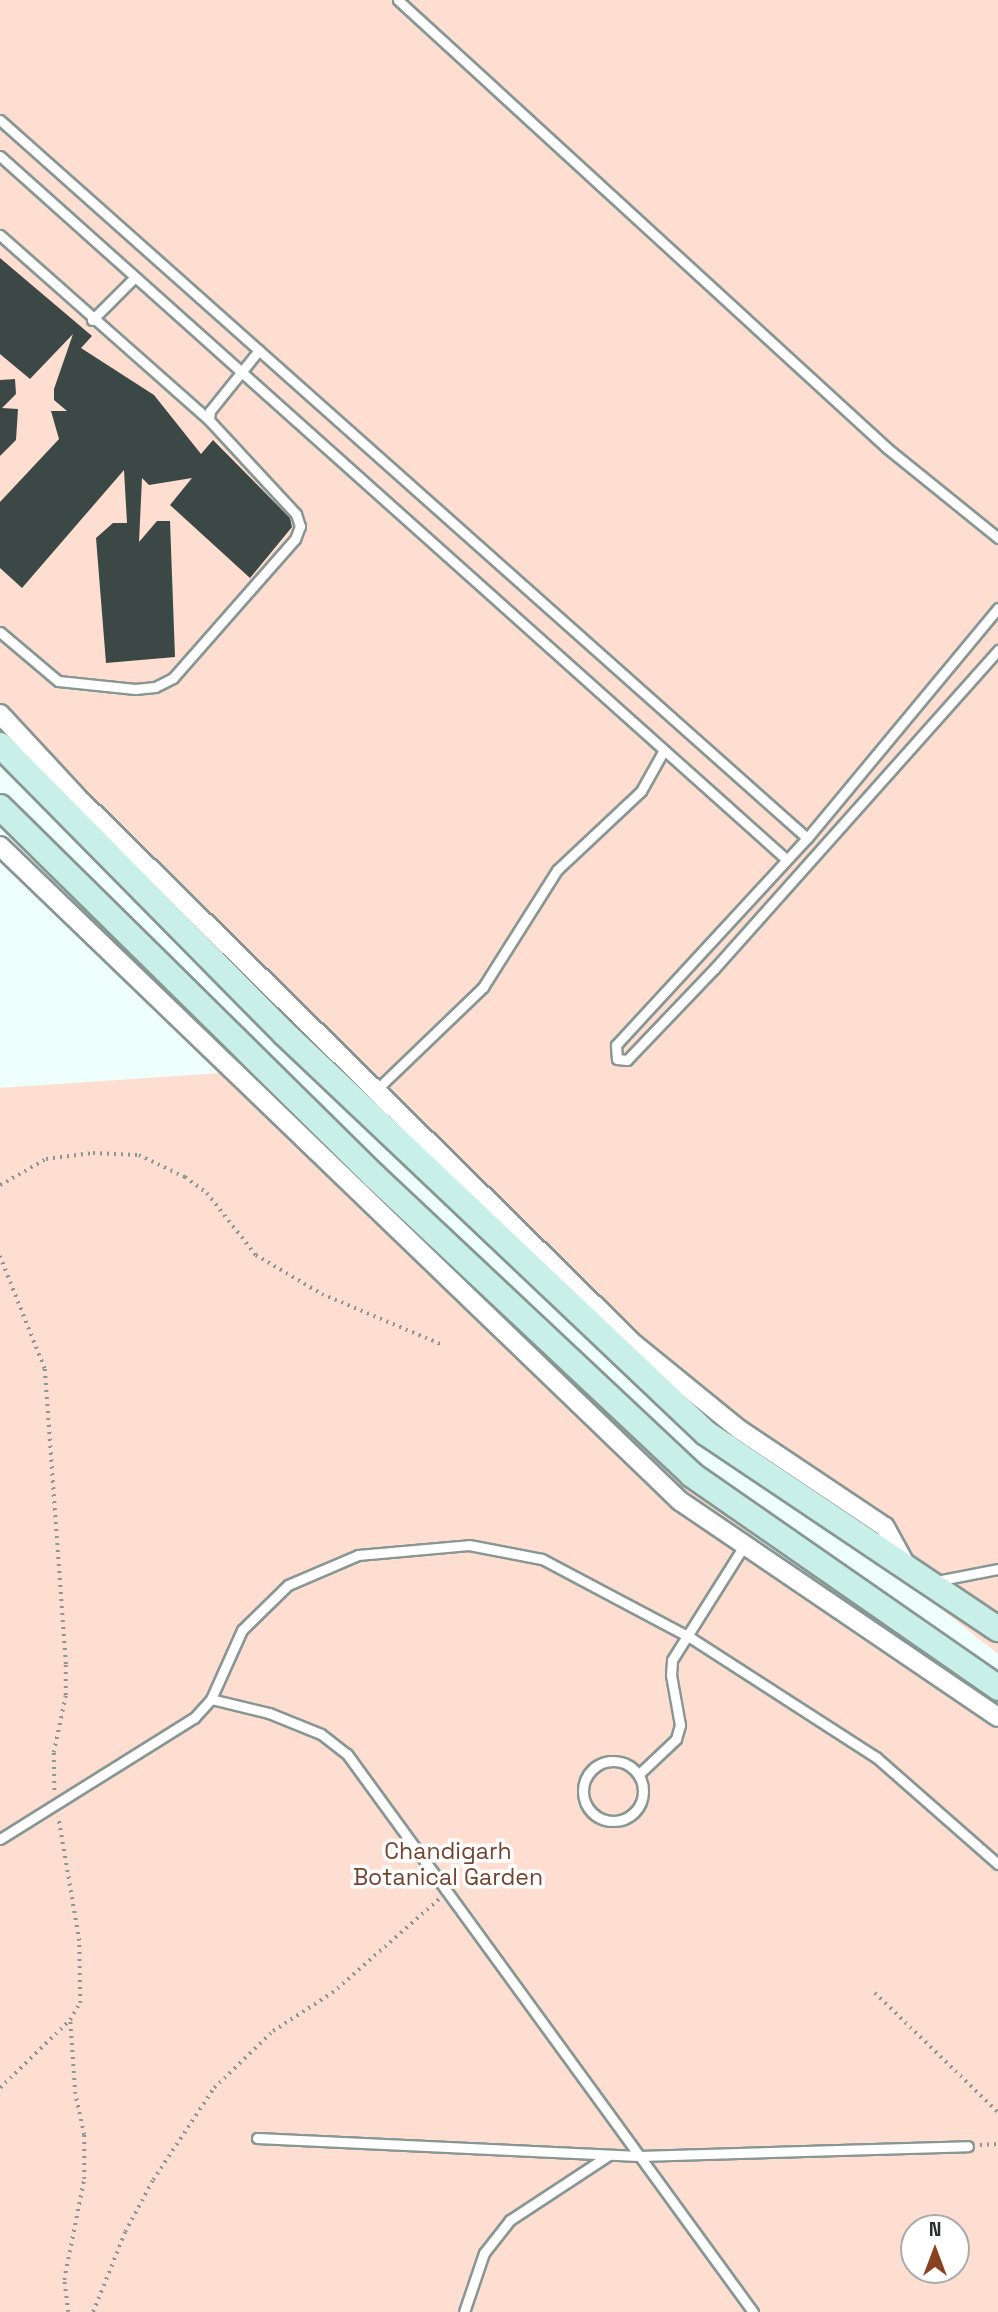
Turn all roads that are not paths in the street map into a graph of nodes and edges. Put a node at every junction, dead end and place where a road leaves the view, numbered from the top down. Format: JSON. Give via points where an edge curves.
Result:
{"nodes":[{"id":1,"x":398,"y":0,"type":"edge"},
{"id":2,"x":0,"y":120,"type":"edge"},
{"id":3,"x":0,"y":156,"type":"edge"},
{"id":4,"x":0,"y":234,"type":"edge"},
{"id":5,"x":135,"y":277,"type":"junction"},
{"id":6,"x":92,"y":320,"type":"junction"},
{"id":7,"x":259,"y":351,"type":"junction"},
{"id":8,"x":241,"y":372,"type":"junction"},
{"id":9,"x":209,"y":420,"type":"junction"},
{"id":10,"x":998,"y":538,"type":"edge"},
{"id":11,"x":998,"y":608,"type":"edge"},
{"id":12,"x":0,"y":632,"type":"edge"},
{"id":13,"x":998,"y":650,"type":"edge"},
{"id":14,"x":0,"y":714,"type":"edge"},
{"id":15,"x":0,"y":745,"type":"edge"},
{"id":16,"x":664,"y":750,"type":"junction"},
{"id":17,"x":0,"y":807,"type":"edge"},
{"id":18,"x":807,"y":838,"type":"junction"},
{"id":19,"x":0,"y":846,"type":"edge"},
{"id":20,"x":786,"y":859,"type":"junction"},
{"id":21,"x":368,"y":1099,"type":"junction"},
{"id":22,"x":745,"y":1544,"type":"junction"},
{"id":23,"x":998,"y":1569,"type":"edge"},
{"id":24,"x":918,"y":1576,"type":"junction"},
{"id":25,"x":998,"y":1629,"type":"edge"},
{"id":26,"x":685,"y":1635,"type":"junction"},
{"id":27,"x":998,"y":1688,"type":"edge"},
{"id":28,"x":211,"y":1699,"type":"junction"},
{"id":29,"x":998,"y":1717,"type":"edge"},
{"id":30,"x":639,"y":1774,"type":"junction"},
{"id":31,"x":0,"y":1839,"type":"edge"},
{"id":32,"x":998,"y":1864,"type":"edge"},
{"id":33,"x":257,"y":2138,"type":"dead end"},
{"id":34,"x":968,"y":2146,"type":"road end"},
{"id":35,"x":610,"y":2155,"type":"junction"},
{"id":36,"x":639,"y":2156,"type":"junction"},
{"id":37,"x":464,"y":2312,"type":"edge"},
{"id":38,"x":754,"y":2312,"type":"edge"}],
"edges":[{"from":1,"to":10,"type":"lane","via":[[887,448]]},
{"from":2,"to":7,"type":"lane"},
{"from":3,"to":5,"type":"lane"},
{"from":4,"to":6,"type":"lane"},
{"from":5,"to":6,"type":"lane"},
{"from":5,"to":8,"type":"lane"},
{"from":6,"to":9,"type":"lane"},
{"from":7,"to":8,"type":"lane"},
{"from":7,"to":18,"type":"lane"},
{"from":8,"to":9,"type":"lane","via":[[210,411]]},
{"from":8,"to":16,"type":"lane"},
{"from":9,"to":12,"type":"lane","via":[[296,514],[299,532],[173,678],[135,690],[58,681]]},
{"from":11,"to":18,"type":"lane"},
{"from":13,"to":20,"type":"lane","via":[[706,978],[627,1060],[617,1059],[616,1045]]},
{"from":14,"to":21,"type":"street"},
{"from":15,"to":21,"type":"main road"},
{"from":16,"to":20,"type":"lane"},
{"from":16,"to":21,"type":"lane","via":[[641,791],[557,870],[483,988]]},
{"from":17,"to":27,"type":"main road","via":[[374,1176],[692,1475]]},
{"from":18,"to":20,"type":"lane"},
{"from":19,"to":22,"type":"street","via":[[680,1501]]},
{"from":21,"to":24,"type":"main road","via":[[706,1433]]},
{"from":22,"to":26,"type":"lane"},
{"from":22,"to":29,"type":"street"},
{"from":23,"to":24,"type":"lane"},
{"from":24,"to":25,"type":"main road"},
{"from":26,"to":28,"type":"lane","via":[[542,1559],[469,1545],[358,1555],[313,1571],[255,1613],[229,1652]]},
{"from":26,"to":30,"type":"lane","via":[[671,1675],[680,1725],[676,1739]]},
{"from":26,"to":32,"type":"lane","via":[[876,1757]]},
{"from":28,"to":31,"type":"lane","via":[[194,1718],[155,1746]]},
{"from":28,"to":36,"type":"lane","via":[[269,1713],[321,1734],[338,1747],[388,1805]]},
{"from":30,"to":30,"type":"lane","via":[[644,1795],[634,1813],[615,1822],[588,1808],[582,1789],[596,1765],[615,1760]]},
{"from":33,"to":35,"type":"lane"},
{"from":34,"to":36,"type":"lane"},
{"from":35,"to":36,"type":"lane"},
{"from":35,"to":37,"type":"lane","via":[[510,2220],[484,2253]]},
{"from":36,"to":38,"type":"lane"}]}
